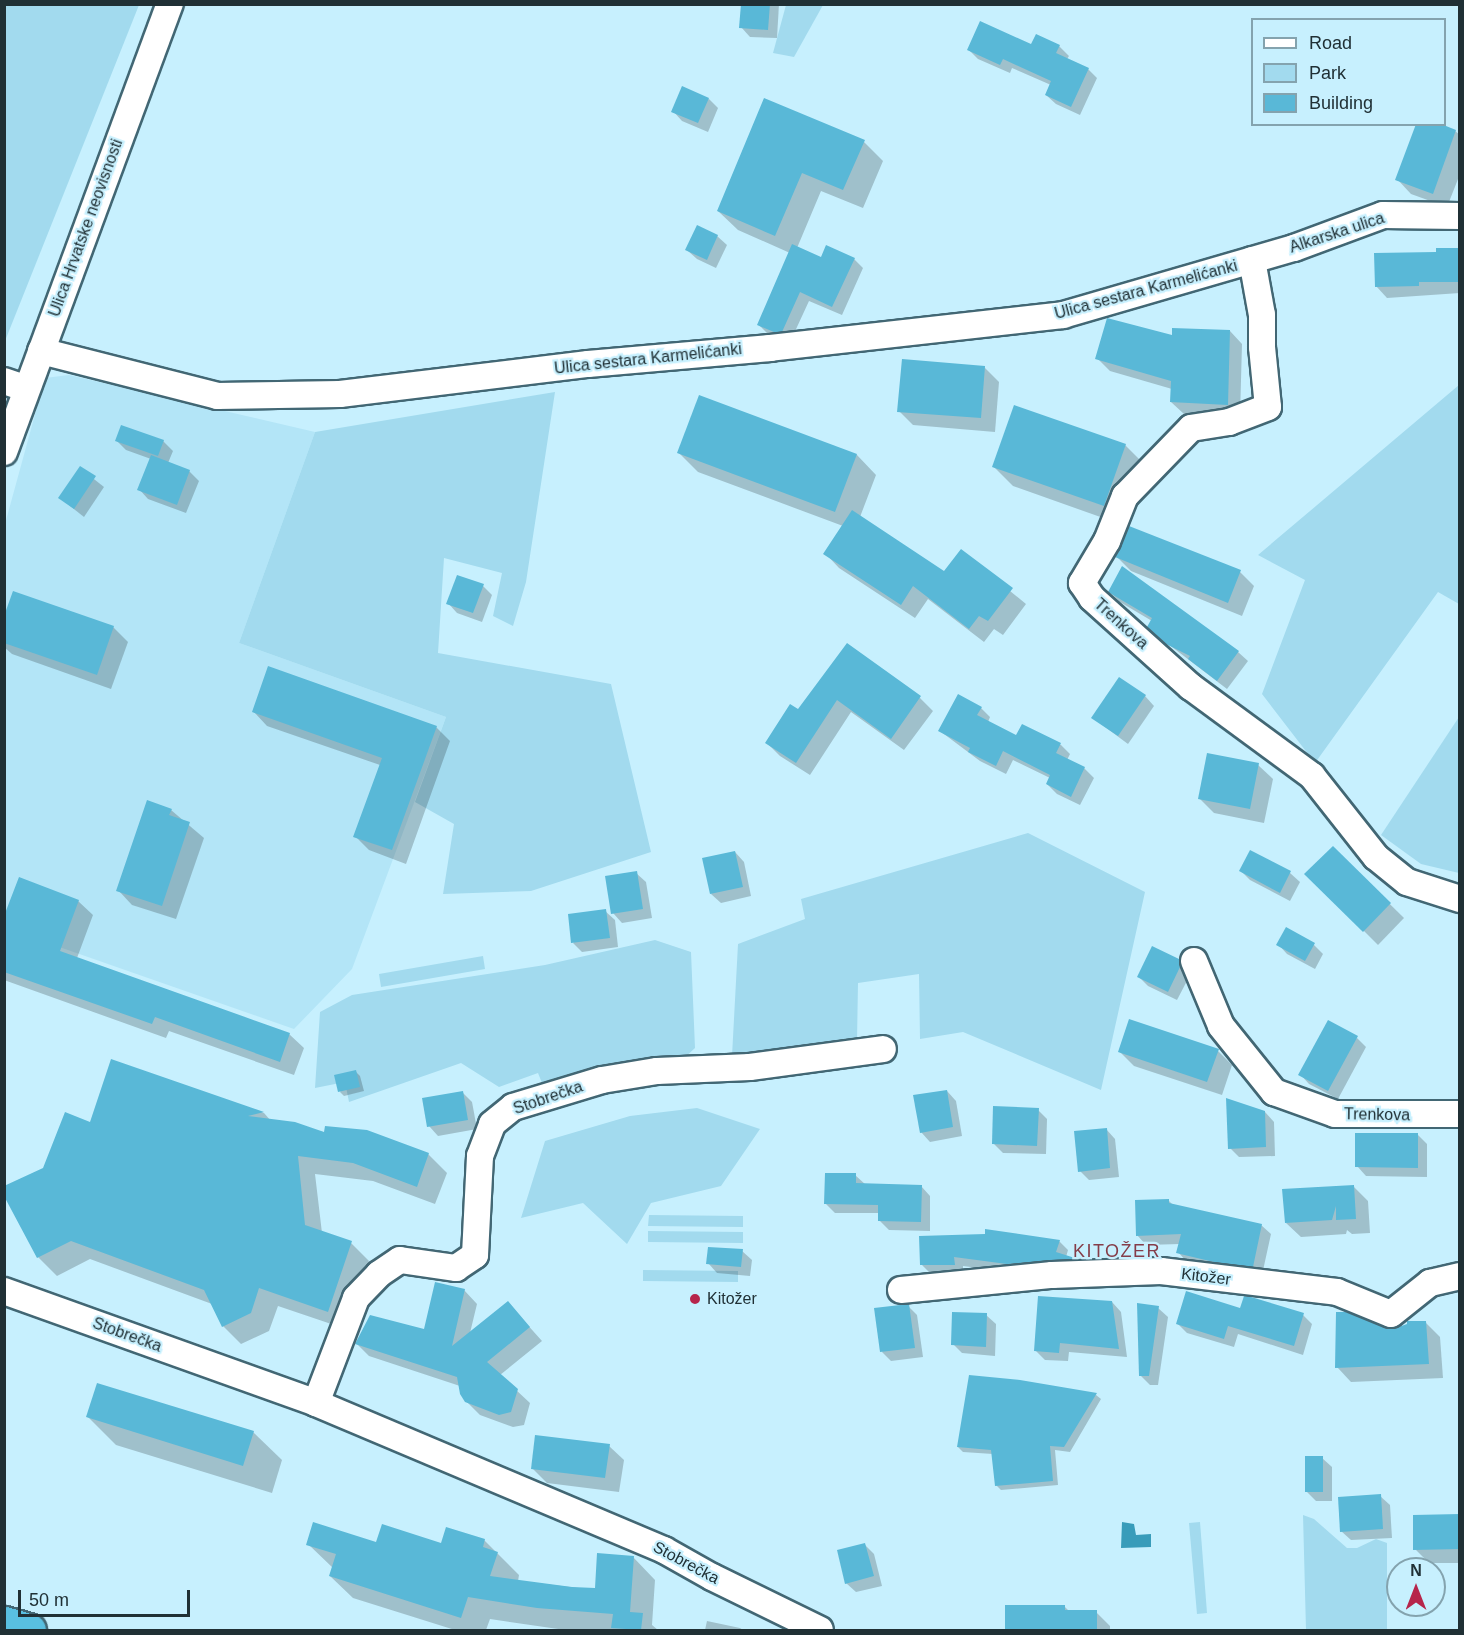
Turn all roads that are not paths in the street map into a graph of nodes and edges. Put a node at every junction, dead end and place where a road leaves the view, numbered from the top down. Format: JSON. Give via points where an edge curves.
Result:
{"nodes":[{"id":1,"x":170,"y":4,"type":"edge"},
{"id":2,"x":1460,"y":216,"type":"edge"},
{"id":3,"x":1252,"y":260,"type":"junction"},
{"id":4,"x":41,"y":351,"type":"junction"},
{"id":5,"x":16,"y":385,"type":"edge"},
{"id":6,"x":4,"y":452,"type":"edge"},
{"id":7,"x":1460,"y":899,"type":"edge"},
{"id":8,"x":1194,"y":961,"type":"dead end"},
{"id":9,"x":883,"y":1049,"type":"dead end"},
{"id":10,"x":1460,"y":1114,"type":"edge"},
{"id":11,"x":1460,"y":1276,"type":"edge"},
{"id":12,"x":901,"y":1290,"type":"dead end"},
{"id":13,"x":4,"y":1291,"type":"edge"},
{"id":14,"x":316,"y":1403,"type":"junction"},
{"id":15,"x":4,"y":1623,"type":"edge"},
{"id":16,"x":29,"y":1630,"type":"edge"},
{"id":17,"x":820,"y":1630,"type":"edge"}],
"edges":[{"from":1,"to":4,"type":"street","name":"Ulica Hrvatske neovisnosti"},
{"from":2,"to":3,"type":"street","name":"Alkarska ulica","via":[[1383,215]]},
{"from":3,"to":4,"type":"street","name":"Ulica sestara Karmelićanki","via":[[1063,315],[340,394],[217,396]]},
{"from":3,"to":7,"type":"street","name":"Trenkova","via":[[1262,315],[1268,407],[1229,422],[1191,428],[1125,496],[1107,541],[1082,584],[1092,598],[1191,687],[1312,776],[1376,857],[1407,882]]},
{"from":4,"to":5,"type":"street","name":"Ulica Hrvatske neovisnosti"},
{"from":5,"to":6,"type":"street","name":"Ulica Hrvatske neovisnosti"},
{"from":8,"to":10,"type":"street","name":"Trenkova","via":[[1221,1026],[1274,1092],[1335,1114]]},
{"from":9,"to":14,"type":"street","name":"Stobrečka","via":[[750,1067],[646,1073],[602,1080],[513,1107],[492,1125],[480,1156],[475,1256],[456,1268],[400,1260],[379,1274],[356,1298]]},
{"from":11,"to":12,"type":"street","name":"Kitožer","via":[[1430,1283],[1391,1314],[1337,1292],[1161,1271],[1052,1275]]},
{"from":13,"to":14,"type":"street","name":"Stobrečka"},
{"from":14,"to":17,"type":"street","name":"Stobrečka","via":[[664,1550]]},
{"from":15,"to":16,"type":"highway"}]}
